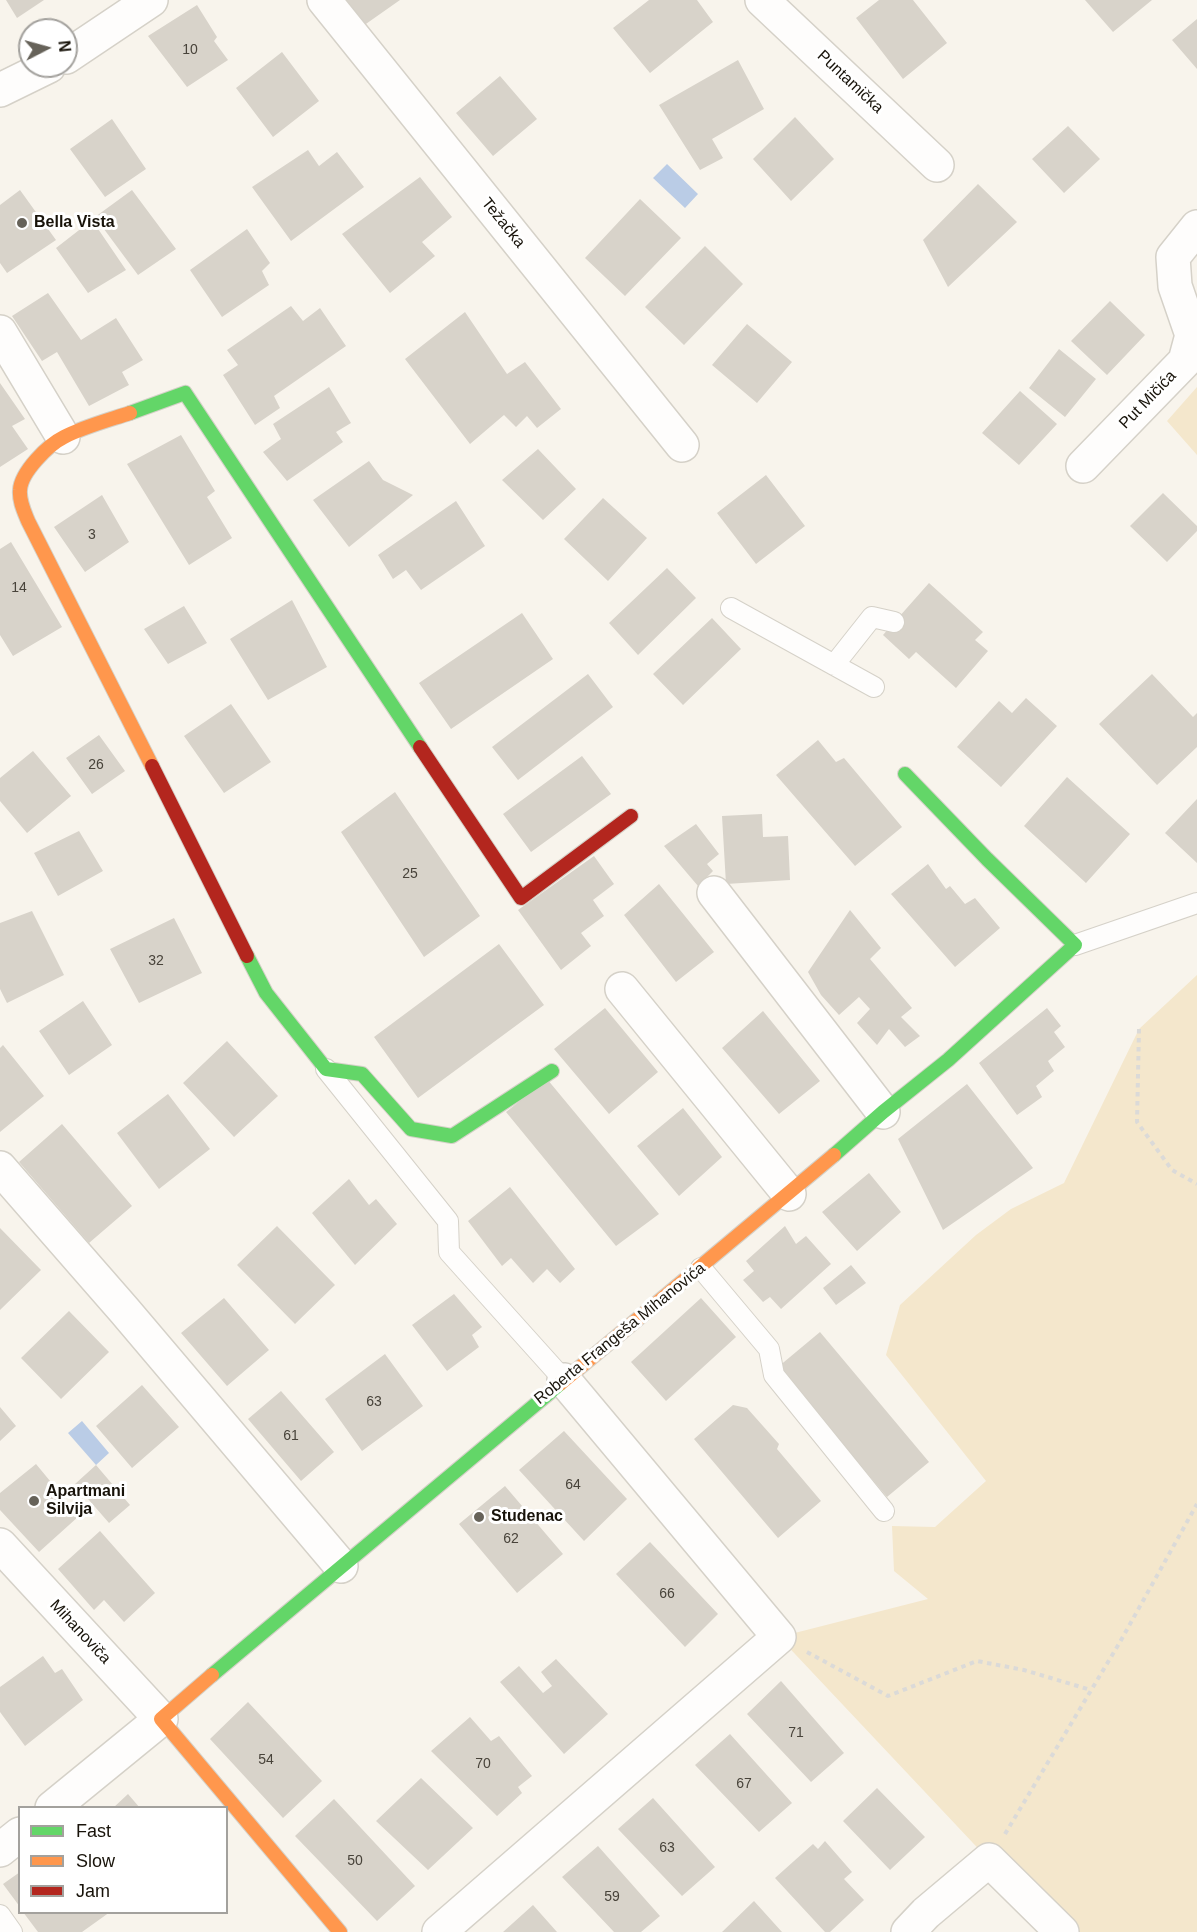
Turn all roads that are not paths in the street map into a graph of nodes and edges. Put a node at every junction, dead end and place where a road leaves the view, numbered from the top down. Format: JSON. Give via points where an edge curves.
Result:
{"nodes":[{"id":1,"x":151,"y":0,"type":"edge"},
{"id":2,"x":324,"y":0,"type":"edge"},
{"id":3,"x":762,"y":0,"type":"edge"},
{"id":4,"x":78,"y":49,"type":"edge"},
{"id":5,"x":24,"y":78,"type":"edge"},
{"id":6,"x":0,"y":90,"type":"edge"},
{"id":7,"x":937,"y":165,"type":"dead end"},
{"id":8,"x":1197,"y":227,"type":"edge"},
{"id":9,"x":0,"y":332,"type":"edge"},
{"id":10,"x":63,"y":438,"type":"junction"},
{"id":11,"x":682,"y":445,"type":"dead end"},
{"id":12,"x":1083,"y":466,"type":"dead end"},
{"id":13,"x":730,"y":608,"type":"dead end"},
{"id":14,"x":894,"y":622,"type":"dead end"},
{"id":15,"x":834,"y":664,"type":"junction"},
{"id":16,"x":874,"y":687,"type":"dead end"},
{"id":17,"x":905,"y":774,"type":"dead end"},
{"id":18,"x":631,"y":816,"type":"dead end"},
{"id":19,"x":714,"y":893,"type":"dead end"},
{"id":20,"x":1197,"y":903,"type":"edge"},
{"id":21,"x":1075,"y":945,"type":"junction"},
{"id":22,"x":622,"y":989,"type":"dead end"},
{"id":23,"x":326,"y":1069,"type":"junction"},
{"id":24,"x":552,"y":1071,"type":"dead end"},
{"id":25,"x":883,"y":1112,"type":"junction"},
{"id":26,"x":0,"y":1168,"type":"edge"},
{"id":27,"x":789,"y":1194,"type":"junction"},
{"id":28,"x":701,"y":1268,"type":"junction"},
{"id":29,"x":564,"y":1380,"type":"junction"},
{"id":30,"x":884,"y":1511,"type":"dead end"},
{"id":31,"x":0,"y":1545,"type":"edge"},
{"id":32,"x":341,"y":1566,"type":"junction"},
{"id":33,"x":161,"y":1719,"type":"junction"},
{"id":34,"x":54,"y":1806,"type":"edge"},
{"id":35,"x":18,"y":1836,"type":"edge"},
{"id":36,"x":0,"y":1850,"type":"edge"},
{"id":37,"x":0,"y":1915,"type":"edge"},
{"id":38,"x":12,"y":1932,"type":"edge"},
{"id":39,"x":340,"y":1932,"type":"edge"},
{"id":40,"x":439,"y":1932,"type":"edge"},
{"id":41,"x":908,"y":1932,"type":"edge"},
{"id":42,"x":1062,"y":1932,"type":"edge"}],
"edges":[{"from":1,"to":4,"type":"street"},
{"from":2,"to":11,"type":"street","name":"Težačka"},
{"from":3,"to":7,"type":"street","name":"Puntamička"},
{"from":5,"to":6,"type":"street"},
{"from":8,"to":12,"type":"street","name":"Put Mičića","via":[[1173,257],[1175,286],[1192,335],[1185,361]]},
{"from":9,"to":10,"type":"street"},
{"from":10,"to":18,"type":"street","via":[[185,393],[520,898]]},
{"from":10,"to":23,"type":"street","via":[[38,458],[23,477],[21,504],[28,521],[266,993]]},
{"from":13,"to":15,"type":"lane"},
{"from":14,"to":15,"type":"lane","via":[[872,617]]},
{"from":15,"to":16,"type":"lane"},
{"from":17,"to":21,"type":"street"},
{"from":19,"to":25,"type":"street"},
{"from":20,"to":21,"type":"lane"},
{"from":21,"to":25,"type":"street","name":"Roberta Frangeša Mihanovića","via":[[948,1060]]},
{"from":22,"to":27,"type":"street"},
{"from":23,"to":24,"type":"street","via":[[362,1074],[411,1129],[452,1136]]},
{"from":23,"to":29,"type":"lane","via":[[448,1221],[449,1252]]},
{"from":25,"to":27,"type":"street","name":"Roberta Frangeša Mihanovića"},
{"from":26,"to":32,"type":"street"},
{"from":27,"to":28,"type":"street","name":"Roberta Frangeša Mihanovića"},
{"from":28,"to":29,"type":"street","name":"Roberta Frangeša Mihanovića"},
{"from":28,"to":30,"type":"lane","via":[[769,1348],[774,1375]]},
{"from":29,"to":32,"type":"street","name":"Roberta Frangeša Mihanovića"},
{"from":29,"to":40,"type":"street","via":[[779,1637]]},
{"from":31,"to":33,"type":"street","name":"Mihanoviča"},
{"from":32,"to":33,"type":"street","name":"Roberta Frangeša Mihanovića"},
{"from":33,"to":34,"type":"street","name":"Roberta Frangeša Mihanovića"},
{"from":33,"to":39,"type":"street"},
{"from":35,"to":36,"type":"street"},
{"from":37,"to":38,"type":"lane"},
{"from":41,"to":42,"type":"street","via":[[989,1860]]}]}
